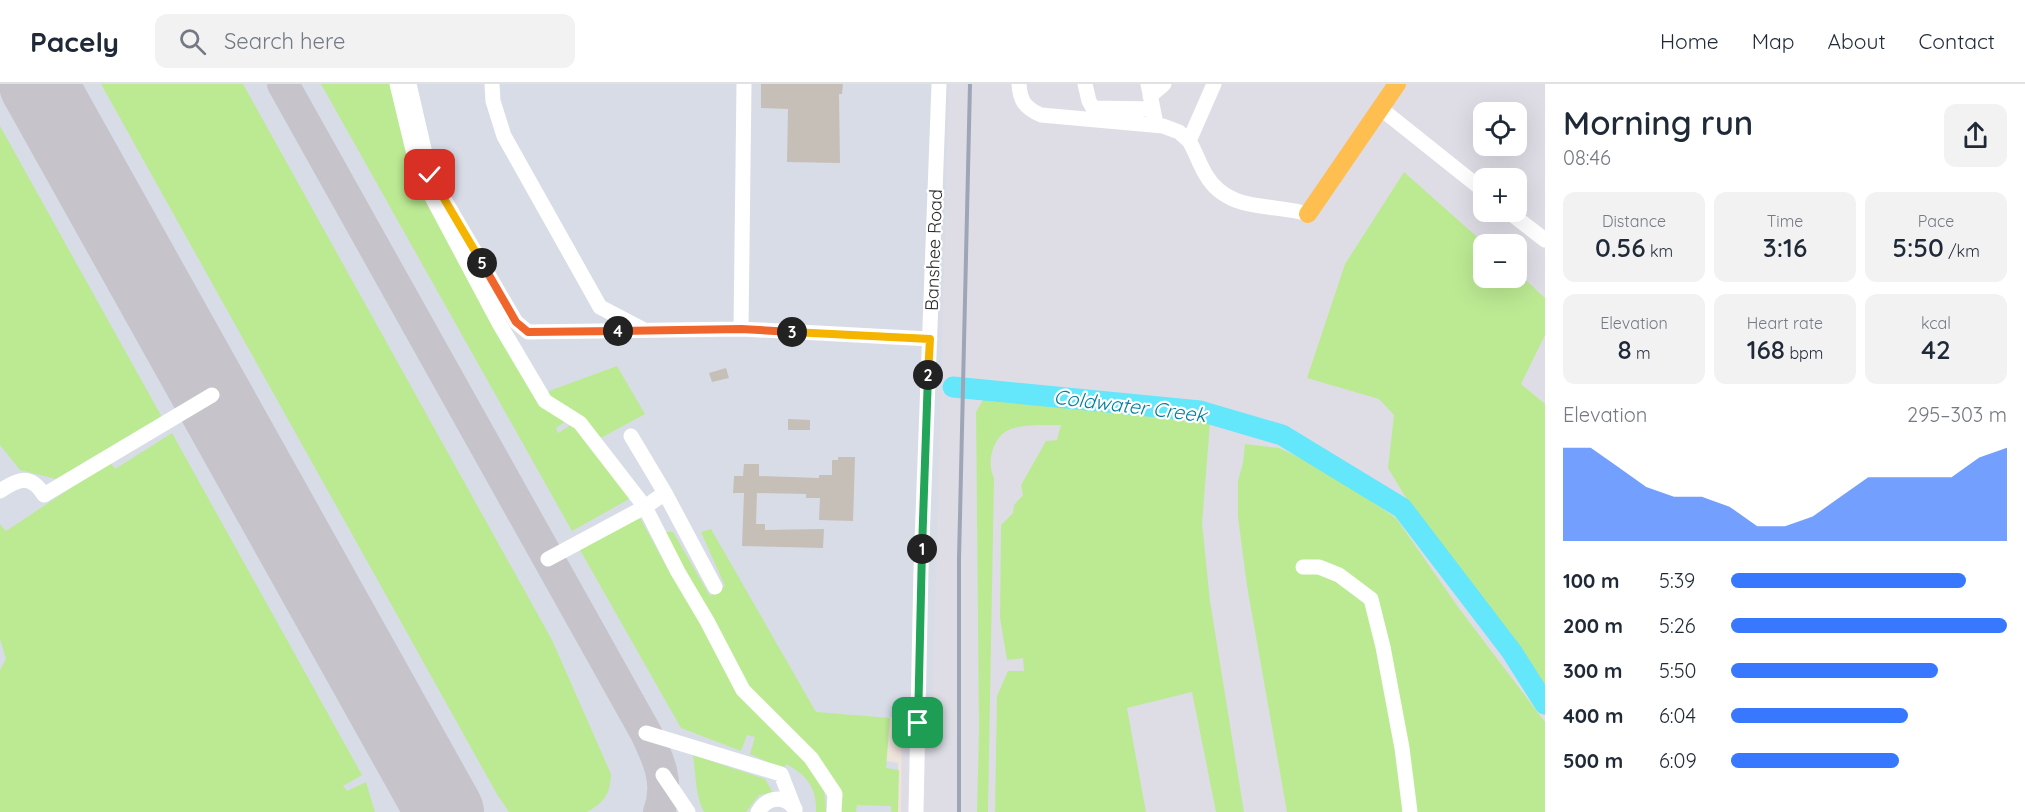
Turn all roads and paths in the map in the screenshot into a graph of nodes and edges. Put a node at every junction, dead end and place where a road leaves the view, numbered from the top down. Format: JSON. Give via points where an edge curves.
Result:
{"nodes":[{"id":1,"x":397,"y":84,"type":"edge"},
{"id":2,"x":409,"y":84,"type":"edge"},
{"id":3,"x":492,"y":84,"type":"edge"},
{"id":4,"x":744,"y":84,"type":"edge"},
{"id":5,"x":939,"y":84,"type":"edge"},
{"id":6,"x":1018,"y":84,"type":"edge"},
{"id":7,"x":1085,"y":84,"type":"edge"},
{"id":8,"x":1164,"y":84,"type":"edge"},
{"id":9,"x":1214,"y":84,"type":"edge"},
{"id":10,"x":1397,"y":84,"type":"edge"},
{"id":11,"x":1150,"y":96,"type":"edge"},
{"id":12,"x":1380,"y":108,"type":"junction"},
{"id":13,"x":1157,"y":126,"type":"junction"},
{"id":14,"x":1189,"y":141,"type":"junction"},
{"id":15,"x":1473,"y":182,"type":"edge"},
{"id":16,"x":1308,"y":214,"type":"joint"},
{"id":17,"x":1522,"y":222,"type":"edge"},
{"id":18,"x":1545,"y":240,"type":"edge"},
{"id":19,"x":741,"y":329,"type":"junction"},
{"id":20,"x":647,"y":331,"type":"junction"},
{"id":21,"x":930,"y":339,"type":"junction"},
{"id":22,"x":212,"y":395,"type":"dead end"},
{"id":23,"x":631,"y":436,"type":"dead end"},
{"id":24,"x":0,"y":491,"type":"edge"},
{"id":25,"x":665,"y":493,"type":"junction"},
{"id":26,"x":645,"y":507,"type":"junction"},
{"id":27,"x":548,"y":559,"type":"dead end"},
{"id":28,"x":1303,"y":567,"type":"dead end"},
{"id":29,"x":715,"y":587,"type":"dead end"},
{"id":30,"x":646,"y":733,"type":"dead end"},
{"id":31,"x":663,"y":775,"type":"dead end"},
{"id":32,"x":796,"y":811,"type":"edge"},
{"id":33,"x":688,"y":812,"type":"edge"},
{"id":34,"x":758,"y":812,"type":"edge"},
{"id":35,"x":834,"y":812,"type":"edge"},
{"id":36,"x":916,"y":812,"type":"edge"},
{"id":37,"x":1410,"y":812,"type":"edge"}],
"edges":[{"from":1,"to":26,"type":"street","via":[[417,171],[500,325],[545,401],[580,423]]},
{"from":2,"to":20,"type":"street","via":[[430,175],[516,322],[528,332]]},
{"from":3,"to":20,"type":"street","via":[[504,136],[600,307]]},
{"from":4,"to":19,"type":"street"},
{"from":5,"to":21,"type":"street","name":"Banshee Road"},
{"from":6,"to":13,"type":"street","via":[[1025,105],[1041,115]]},
{"from":7,"to":11,"type":"street","via":[[1093,108]]},
{"from":8,"to":11,"type":"street"},
{"from":9,"to":14,"type":"street"},
{"from":10,"to":12,"type":"main road"},
{"from":11,"to":13,"type":"street"},
{"from":12,"to":15,"type":"street"},
{"from":12,"to":16,"type":"main road"},
{"from":13,"to":14,"type":"street","via":[[1179,132]]},
{"from":14,"to":16,"type":"street","via":[[1206,175],[1231,199]]},
{"from":17,"to":18,"type":"street"},
{"from":19,"to":20,"type":"street"},
{"from":19,"to":21,"type":"street"},
{"from":21,"to":36,"type":"street","name":"Banshee Road"},
{"from":22,"to":24,"type":"street","via":[[44,495],[25,480],[16,480]]},
{"from":23,"to":25,"type":"street"},
{"from":25,"to":26,"type":"street"},
{"from":25,"to":29,"type":"street"},
{"from":26,"to":27,"type":"street"},
{"from":26,"to":35,"type":"street","via":[[743,690],[812,758],[835,794]]},
{"from":28,"to":37,"type":"street","via":[[1319,567],[1339,575],[1371,599],[1402,748]]},
{"from":30,"to":32,"type":"street","via":[[781,774]]},
{"from":31,"to":33,"type":"street"},
{"from":32,"to":34,"type":"street","via":[[780,799],[767,801]]}]}
